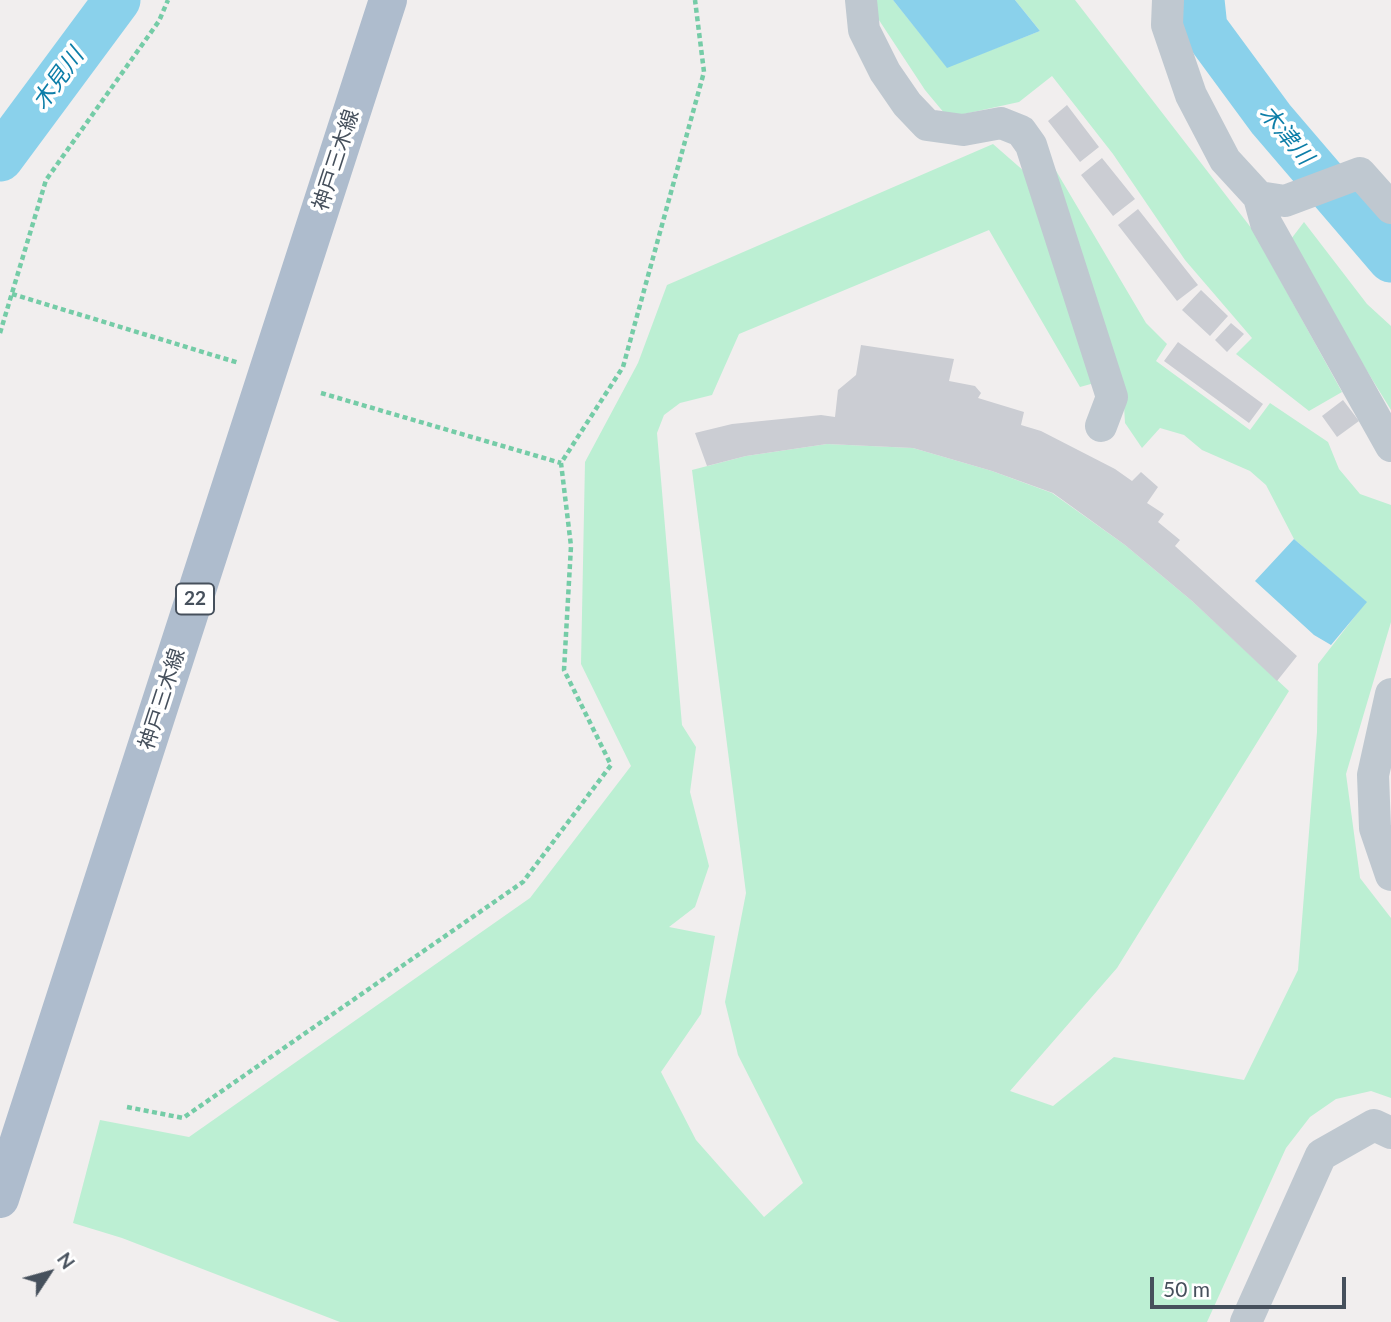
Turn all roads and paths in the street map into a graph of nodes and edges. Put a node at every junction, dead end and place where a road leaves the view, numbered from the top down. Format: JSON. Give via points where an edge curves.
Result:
{"nodes":[{"id":1,"x":168,"y":0,"type":"edge"},
{"id":2,"x":388,"y":0,"type":"edge"},
{"id":3,"x":695,"y":0,"type":"edge"},
{"id":4,"x":862,"y":0,"type":"edge"},
{"id":5,"x":1168,"y":0,"type":"edge"},
{"id":6,"x":1272,"y":199,"type":"junction"},
{"id":7,"x":1391,"y":208,"type":"edge"},
{"id":8,"x":12,"y":294,"type":"junction"},
{"id":9,"x":0,"y":333,"type":"edge"},
{"id":10,"x":269,"y":372,"type":"junction"},
{"id":11,"x":321,"y":393,"type":"dead end"},
{"id":12,"x":1101,"y":426,"type":"dead end"},
{"id":13,"x":1391,"y":446,"type":"edge"},
{"id":14,"x":561,"y":463,"type":"junction"},
{"id":15,"x":1391,"y":694,"type":"edge"},
{"id":16,"x":1391,"y":875,"type":"edge"},
{"id":17,"x":127,"y":1107,"type":"dead end"},
{"id":18,"x":1391,"y":1133,"type":"edge"},
{"id":19,"x":0,"y":1199,"type":"edge"},
{"id":20,"x":1246,"y":1322,"type":"edge"}],
"edges":[{"from":1,"to":8,"type":"path","via":[[159,21],[46,180]]},
{"from":2,"to":10,"type":"main road","name":"神戸三木線","number":"22"},
{"from":3,"to":14,"type":"path","via":[[704,72],[623,366]]},
{"from":4,"to":12,"type":"street","via":[[863,30],[885,72],[928,125],[963,130],[1001,123],[1021,131],[1031,145],[1112,397]]},
{"from":5,"to":6,"type":"street","via":[[1167,25],[1191,95],[1225,160]]},
{"from":6,"to":7,"type":"street","via":[[1360,173]]},
{"from":6,"to":13,"type":"street","via":[[1266,223]]},
{"from":8,"to":9,"type":"path"},
{"from":8,"to":10,"type":"path"},
{"from":10,"to":19,"type":"main road","name":"神戸三木線","number":"22"},
{"from":11,"to":14,"type":"path"},
{"from":14,"to":17,"type":"path","via":[[571,546],[564,670],[611,765],[523,882],[183,1118]]},
{"from":15,"to":16,"type":"street","via":[[1373,775],[1375,828]]},
{"from":18,"to":20,"type":"street","via":[[1374,1125],[1321,1155]]}]}
